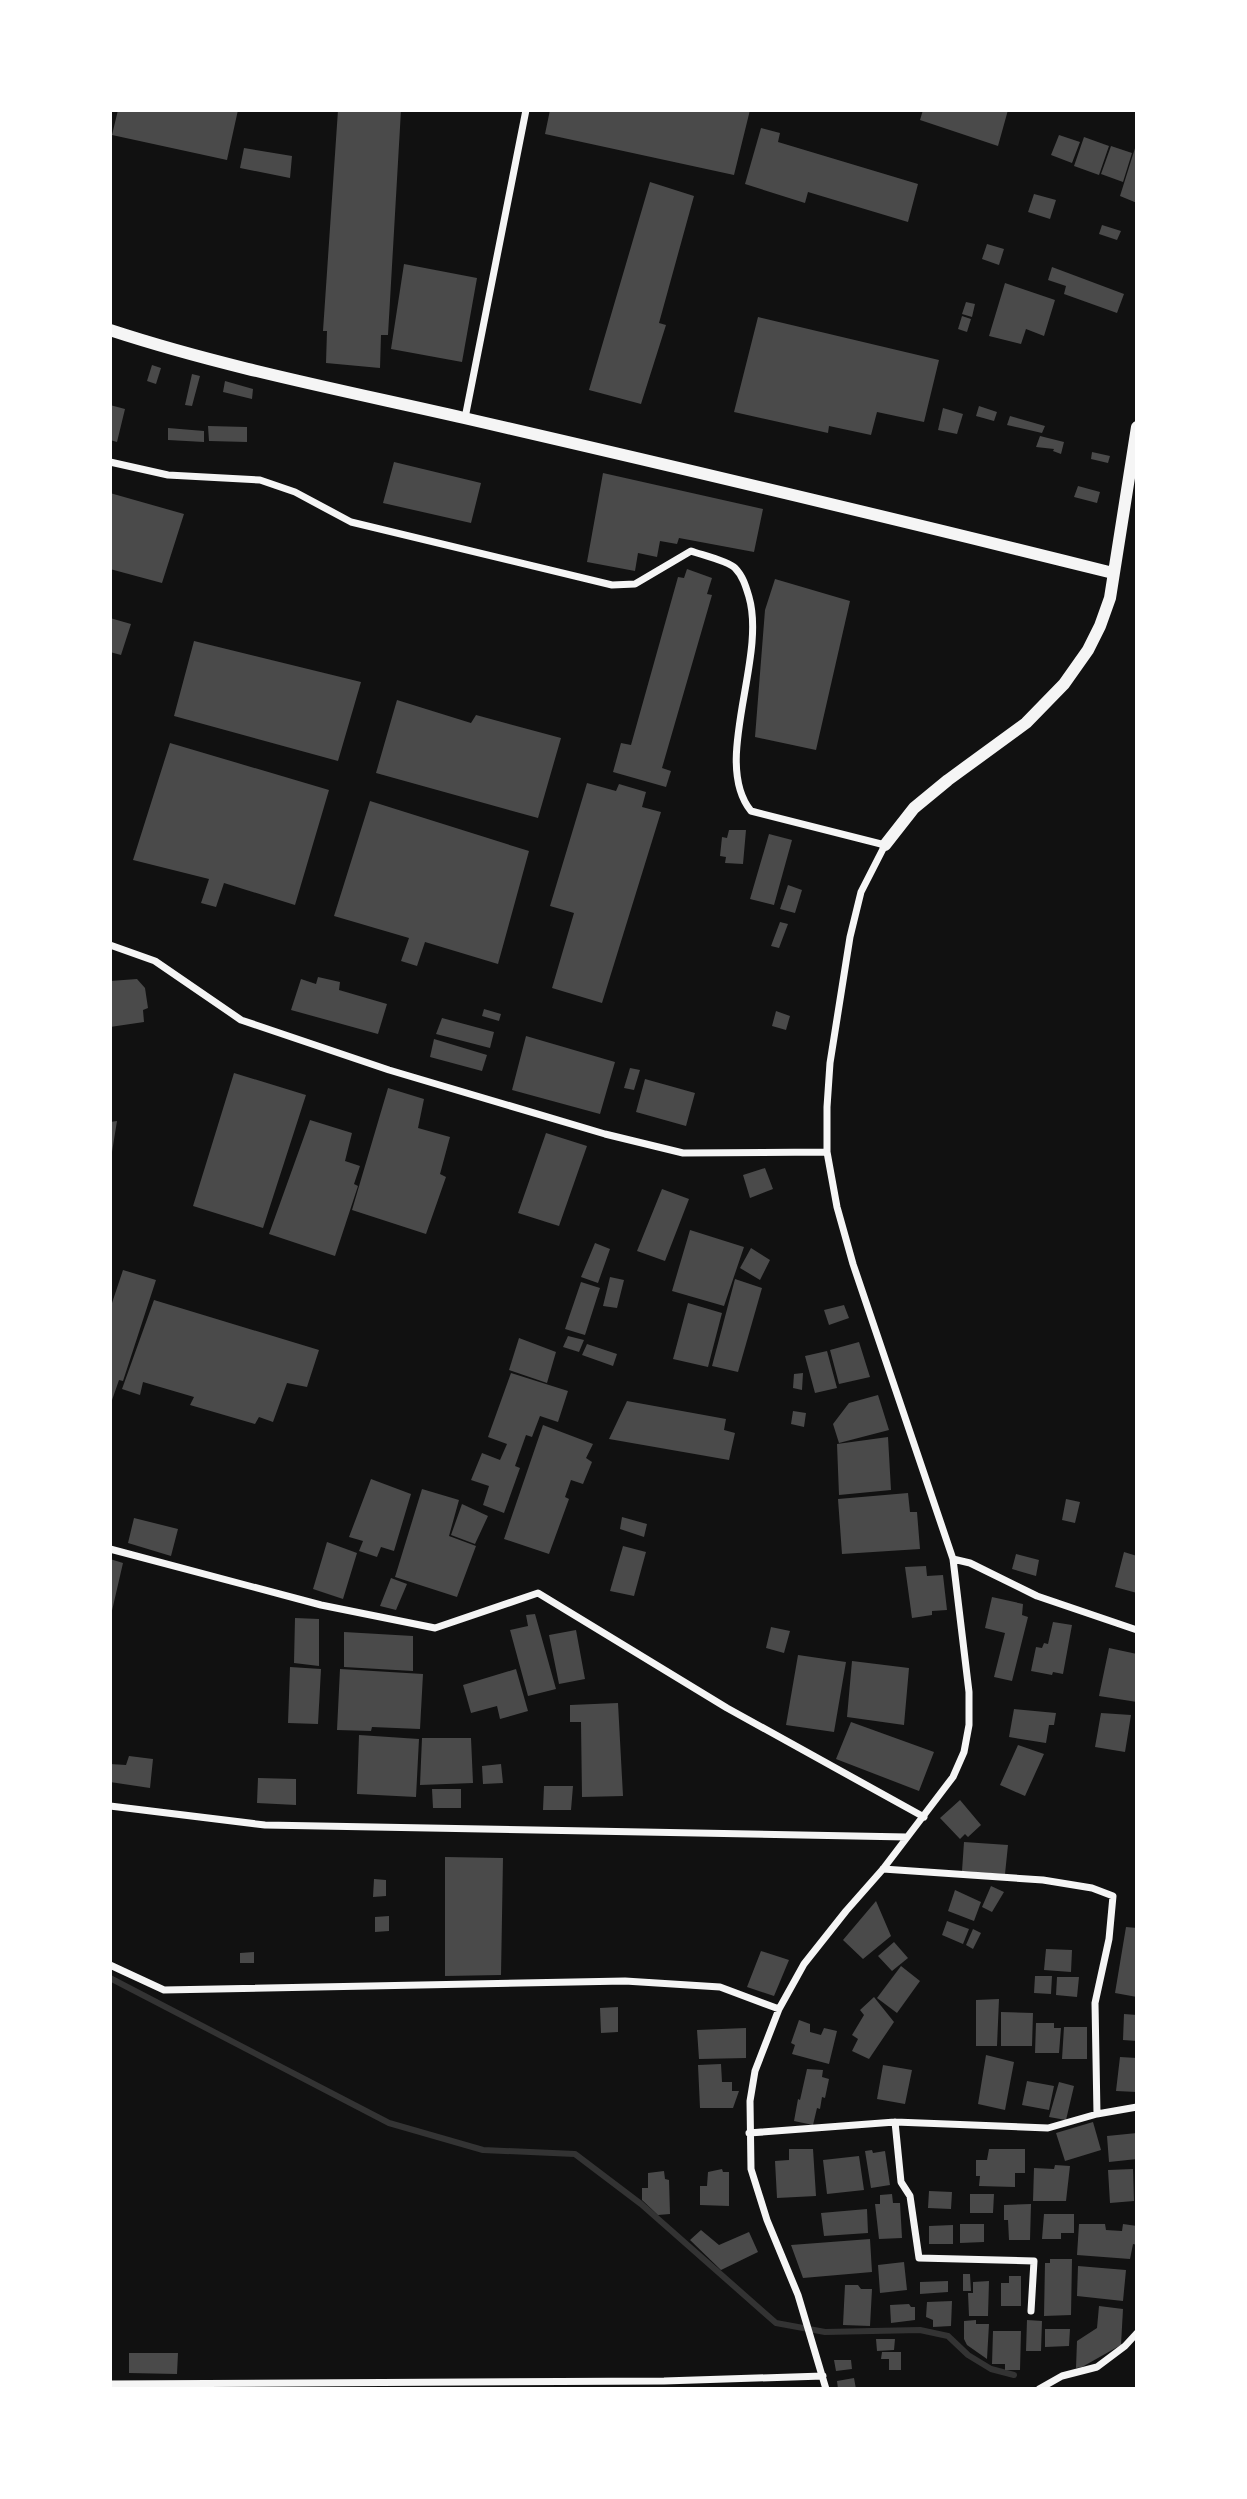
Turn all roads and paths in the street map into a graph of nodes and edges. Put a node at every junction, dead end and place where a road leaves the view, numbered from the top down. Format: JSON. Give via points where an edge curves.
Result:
{"nodes":[{"id":1,"x":526,"y":110,"type":"edge"},
{"id":2,"x":110,"y":330,"type":"edge"},
{"id":3,"x":465,"y":418,"type":"junction"},
{"id":4,"x":1137,"y":427,"type":"edge"},
{"id":5,"x":110,"y":461,"type":"edge"},
{"id":6,"x":1113,"y":573,"type":"junction"},
{"id":7,"x":885,"y":845,"type":"junction"},
{"id":8,"x":110,"y":945,"type":"edge"},
{"id":9,"x":827,"y":1152,"type":"junction"},
{"id":10,"x":110,"y":1549,"type":"edge"},
{"id":11,"x":953,"y":1559,"type":"junction"},
{"id":12,"x":1137,"y":1630,"type":"edge"},
{"id":13,"x":110,"y":1806,"type":"edge"},
{"id":14,"x":924,"y":1817,"type":"junction"},
{"id":15,"x":907,"y":1837,"type":"junction"},
{"id":16,"x":883,"y":1869,"type":"junction"},
{"id":17,"x":110,"y":1965,"type":"edge"},
{"id":18,"x":779,"y":2008,"type":"junction"},
{"id":19,"x":1137,"y":2107,"type":"edge"},
{"id":20,"x":1097,"y":2114,"type":"junction"},
{"id":21,"x":895,"y":2122,"type":"junction"},
{"id":22,"x":750,"y":2133,"type":"junction"},
{"id":23,"x":1031,"y":2311,"type":"dead end"},
{"id":24,"x":1137,"y":2333,"type":"edge"},
{"id":25,"x":823,"y":2376,"type":"junction"},
{"id":26,"x":110,"y":2384,"type":"edge"},
{"id":27,"x":826,"y":2389,"type":"edge"},
{"id":28,"x":1039,"y":2389,"type":"edge"}],
"edges":[{"from":1,"to":3,"type":"street"},
{"from":2,"to":3,"type":"street","via":[[253,370]]},
{"from":3,"to":6,"type":"street"},
{"from":4,"to":6,"type":"street"},
{"from":5,"to":7,"type":"street","via":[[168,475],[260,480],[295,492],[351,522],[612,585],[635,584],[691,551],[734,567],[744,580],[754,613],[738,729],[737,778],[743,800],[751,811]]},
{"from":6,"to":7,"type":"street","via":[[1100,626],[1064,684],[1026,723],[914,808]]},
{"from":7,"to":9,"type":"street","via":[[861,892],[850,937],[830,1063]]},
{"from":8,"to":9,"type":"street","via":[[155,961],[241,1020],[389,1070],[617,1137],[683,1153]]},
{"from":9,"to":11,"type":"street","via":[[853,1264]]},
{"from":10,"to":14,"type":"street","via":[[321,1605],[435,1628],[538,1593],[727,1709]]},
{"from":11,"to":12,"type":"street","via":[[1037,1596]]},
{"from":11,"to":14,"type":"street","via":[[970,1692],[969,1725],[953,1777]]},
{"from":13,"to":15,"type":"street","via":[[265,1825]]},
{"from":14,"to":15,"type":"street"},
{"from":15,"to":16,"type":"street"},
{"from":16,"to":18,"type":"street","via":[[804,1964]]},
{"from":16,"to":20,"type":"street","via":[[1042,1880],[1113,1896],[1095,2003]]},
{"from":17,"to":18,"type":"street","via":[[164,1990],[625,1981],[720,1987]]},
{"from":18,"to":22,"type":"street","via":[[755,2071]]},
{"from":19,"to":20,"type":"street"},
{"from":20,"to":21,"type":"street","via":[[1048,2128]]},
{"from":21,"to":22,"type":"street"},
{"from":21,"to":23,"type":"street","via":[[901,2182],[910,2196],[919,2258],[1034,2261]]},
{"from":22,"to":25,"type":"street","via":[[757,2189]]},
{"from":24,"to":28,"type":"street","via":[[1097,2367],[1062,2376]]},
{"from":25,"to":26,"type":"street"},
{"from":25,"to":27,"type":"street"}]}
